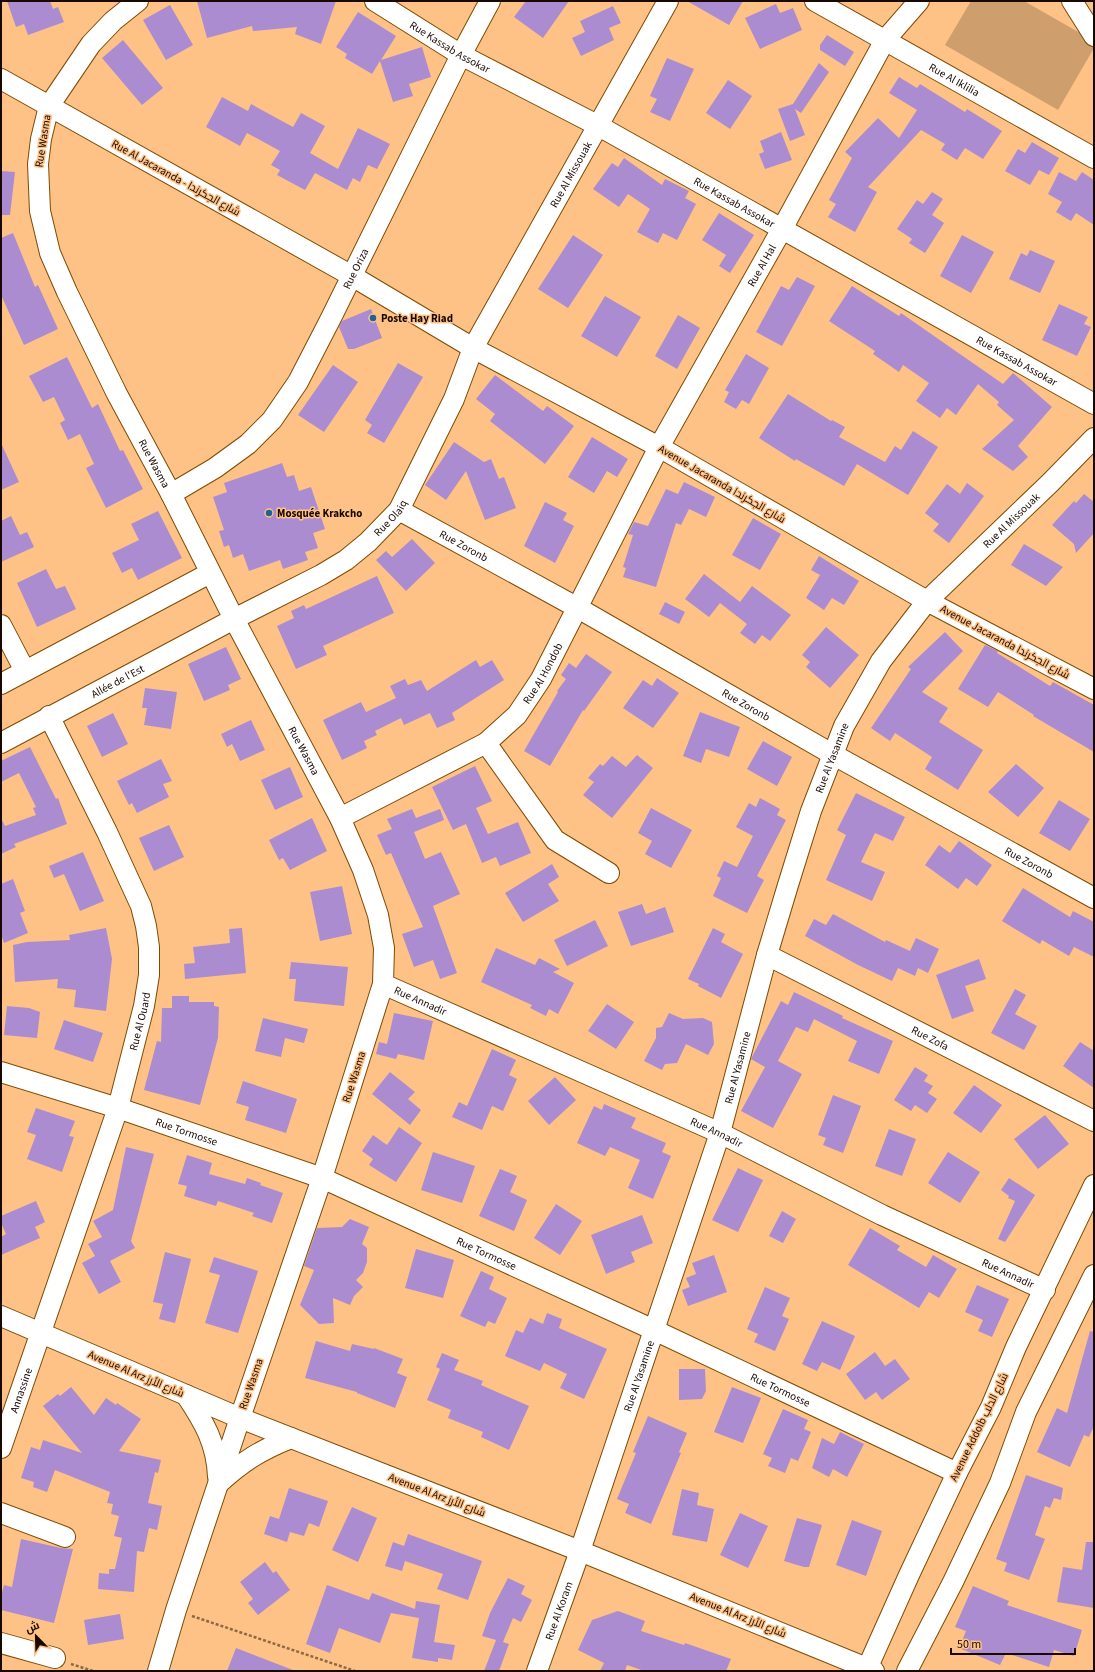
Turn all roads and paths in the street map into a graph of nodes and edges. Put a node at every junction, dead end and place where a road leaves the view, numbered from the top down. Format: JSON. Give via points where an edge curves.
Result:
{"nodes":[{"id":1,"x":138,"y":1,"type":"edge"},
{"id":2,"x":375,"y":1,"type":"edge"},
{"id":3,"x":490,"y":1,"type":"edge"},
{"id":4,"x":668,"y":1,"type":"edge"},
{"id":5,"x":815,"y":1,"type":"edge"},
{"id":6,"x":919,"y":1,"type":"edge"},
{"id":7,"x":1072,"y":1,"type":"edge"},
{"id":8,"x":1094,"y":36,"type":"edge"},
{"id":9,"x":885,"y":40,"type":"junction"},
{"id":10,"x":461,"y":55,"type":"junction"},
{"id":11,"x":1,"y":79,"type":"edge"},
{"id":12,"x":49,"y":106,"type":"junction"},
{"id":13,"x":597,"y":125,"type":"junction"},
{"id":14,"x":1093,"y":152,"type":"edge"},
{"id":15,"x":782,"y":229,"type":"junction"},
{"id":16,"x":352,"y":276,"type":"junction"},
{"id":17,"x":473,"y":348,"type":"junction"},
{"id":18,"x":1094,"y":404,"type":"edge"},
{"id":19,"x":1094,"y":438,"type":"edge"},
{"id":20,"x":659,"y":447,"type":"junction"},
{"id":21,"x":171,"y":494,"type":"junction"},
{"id":22,"x":399,"y":510,"type":"junction"},
{"id":23,"x":210,"y":573,"type":"junction"},
{"id":24,"x":927,"y":601,"type":"junction"},
{"id":25,"x":578,"y":608,"type":"junction"},
{"id":26,"x":234,"y":619,"type":"junction"},
{"id":27,"x":1,"y":625,"type":"edge"},
{"id":28,"x":25,"y":671,"type":"junction"},
{"id":29,"x":1,"y":684,"type":"edge"},
{"id":30,"x":1094,"y":689,"type":"edge"},
{"id":31,"x":49,"y":716,"type":"junction"},
{"id":32,"x":1,"y":743,"type":"edge"},
{"id":33,"x":486,"y":744,"type":"junction"},
{"id":34,"x":832,"y":754,"type":"junction"},
{"id":35,"x":340,"y":818,"type":"junction"},
{"id":36,"x":609,"y":873,"type":"dead end"},
{"id":37,"x":1094,"y":898,"type":"edge"},
{"id":38,"x":767,"y":955,"type":"junction"},
{"id":39,"x":383,"y":984,"type":"junction"},
{"id":40,"x":1,"y":1072,"type":"edge"},
{"id":41,"x":118,"y":1108,"type":"junction"},
{"id":42,"x":1094,"y":1121,"type":"edge"},
{"id":43,"x":720,"y":1133,"type":"junction"},
{"id":44,"x":322,"y":1178,"type":"junction"},
{"id":45,"x":1094,"y":1185,"type":"edge"},
{"id":46,"x":1094,"y":1275,"type":"edge"},
{"id":47,"x":1045,"y":1290,"type":"junction"},
{"id":48,"x":1,"y":1316,"type":"edge"},
{"id":49,"x":654,"y":1330,"type":"junction"},
{"id":50,"x":41,"y":1334,"type":"junction"},
{"id":51,"x":186,"y":1395,"type":"junction"},
{"id":52,"x":240,"y":1418,"type":"junction"},
{"id":53,"x":291,"y":1438,"type":"junction"},
{"id":54,"x":1,"y":1448,"type":"edge"},
{"id":55,"x":957,"y":1473,"type":"junction"},
{"id":56,"x":218,"y":1484,"type":"junction"},
{"id":57,"x":1,"y":1513,"type":"edge"},
{"id":58,"x":66,"y":1537,"type":"dead end"},
{"id":59,"x":580,"y":1552,"type":"junction"},
{"id":60,"x":176,"y":1610,"type":"junction"},
{"id":61,"x":1,"y":1643,"type":"edge"},
{"id":62,"x":55,"y":1658,"type":"joint"},
{"id":63,"x":869,"y":1670,"type":"edge"},
{"id":64,"x":93,"y":1671,"type":"edge"},
{"id":65,"x":158,"y":1671,"type":"edge"},
{"id":66,"x":355,"y":1671,"type":"edge"},
{"id":67,"x":537,"y":1671,"type":"edge"},
{"id":68,"x":907,"y":1671,"type":"edge"}],
"edges":[{"from":1,"to":12,"type":"street","via":[[113,21],[91,44]]},
{"from":2,"to":10,"type":"street","name":"Rue Kassab Assokar"},
{"from":3,"to":10,"type":"street","name":"Rue Oriza"},
{"from":4,"to":13,"type":"street","name":"Rue Al Missouak"},
{"from":5,"to":9,"type":"street","name":"Rue Al Iklilia"},
{"from":6,"to":9,"type":"street","name":"Rue Al Hal"},
{"from":7,"to":8,"type":"street"},
{"from":9,"to":14,"type":"street","name":"Rue Al Iklilia"},
{"from":9,"to":15,"type":"street","name":"Rue Al Hal"},
{"from":10,"to":13,"type":"street","name":"Rue Kassab Assokar"},
{"from":10,"to":16,"type":"street","name":"Rue Oriza"},
{"from":11,"to":12,"type":"street","name":"Rue Al Jacaranda - شارع الجكرندا"},
{"from":12,"to":16,"type":"street","name":"Rue Al Jacaranda - شارع الجكرندا"},
{"from":12,"to":21,"type":"street","name":"Rue Wasma","via":[[38,164],[40,211],[50,253],[117,394]]},
{"from":13,"to":15,"type":"street","name":"Rue Kassab Assokar"},
{"from":13,"to":17,"type":"street","name":"Rue Al Missouak"},
{"from":15,"to":18,"type":"street","name":"Rue Kassab Assokar"},
{"from":15,"to":20,"type":"street","name":"Rue Al Hal"},
{"from":16,"to":17,"type":"street","name":"Avenue Jacaranda شارع الجكرندا"},
{"from":16,"to":21,"type":"street","name":"Rue Oriza","via":[[298,382],[272,420],[248,444],[216,468]]},
{"from":17,"to":20,"type":"street","name":"Avenue Jacaranda شارع الجكرندا"},
{"from":17,"to":22,"type":"street","name":"Rue Olaiq","via":[[454,399]]},
{"from":19,"to":24,"type":"street","name":"Rue Al Missouak"},
{"from":20,"to":24,"type":"street","name":"Avenue Jacaranda شارع الجكرندا"},
{"from":20,"to":25,"type":"street","name":"Rue Al Hondob"},
{"from":21,"to":23,"type":"street","name":"Rue Wasma"},
{"from":22,"to":25,"type":"street","name":"Rue Zoronb"},
{"from":22,"to":26,"type":"street","name":"Rue Olaiq","via":[[368,542],[346,560]]},
{"from":23,"to":26,"type":"street","name":"Rue Wasma"},
{"from":23,"to":28,"type":"street"},
{"from":24,"to":30,"type":"street","name":"Avenue Jacaranda شارع الجكرندا"},
{"from":24,"to":34,"type":"street","name":"Rue Al Yasamine","via":[[872,676],[844,726]]},
{"from":25,"to":33,"type":"street","name":"Rue Al Hondob","via":[[541,679],[517,715]]},
{"from":25,"to":34,"type":"street","name":"Rue Zoronb"},
{"from":26,"to":31,"type":"street","name":"Allée de l'Est"},
{"from":26,"to":35,"type":"street","name":"Rue Wasma"},
{"from":27,"to":28,"type":"street"},
{"from":28,"to":29,"type":"street"},
{"from":31,"to":32,"type":"street","name":"Allée de l'Est"},
{"from":31,"to":41,"type":"street","name":"Rue Al Ouard","via":[[134,890],[146,926],[149,975]]},
{"from":33,"to":35,"type":"street","name":"Rue Al Hondob"},
{"from":33,"to":36,"type":"street","via":[[555,840]]},
{"from":34,"to":37,"type":"street","name":"Rue Zoronb"},
{"from":34,"to":38,"type":"street","name":"Rue Al Yasamine","via":[[811,811]]},
{"from":35,"to":39,"type":"street","name":"Rue Wasma","via":[[363,870],[378,915],[384,948]]},
{"from":38,"to":42,"type":"street","name":"Rue Zofa"},
{"from":38,"to":43,"type":"street","name":"Rue Al Yasamine"},
{"from":39,"to":43,"type":"street","name":"Rue Annadir"},
{"from":39,"to":44,"type":"street","name":"Rue Wasma"},
{"from":40,"to":41,"type":"street","name":"Rue Tormosse"},
{"from":41,"to":44,"type":"street","name":"Rue Tormosse"},
{"from":41,"to":50,"type":"street","name":"Rue Al Ouard"},
{"from":43,"to":47,"type":"street","name":"Rue Annadir","via":[[882,1215]]},
{"from":43,"to":49,"type":"street","name":"Rue Al Yasamine"},
{"from":44,"to":49,"type":"street","name":"Rue Tormosse"},
{"from":44,"to":52,"type":"street","name":"Rue Wasma"},
{"from":45,"to":47,"type":"street","name":"Avenue Addolb شارع الدلب"},
{"from":46,"to":68,"type":"street","via":[[1026,1412],[1000,1482],[957,1574]]},
{"from":47,"to":55,"type":"street","name":"Avenue Addolb شارع الدلب","via":[[1016,1347],[991,1407]]},
{"from":48,"to":50,"type":"street","name":"Avenue Al Arz شارع الأرز"},
{"from":49,"to":55,"type":"street","name":"Rue Tormosse"},
{"from":49,"to":59,"type":"street","name":"Rue Al Yasamine"},
{"from":50,"to":51,"type":"street","name":"Avenue Al Arz شارع الأرز"},
{"from":50,"to":54,"type":"street","name":"Annassine"},
{"from":51,"to":52,"type":"street","name":"Avenue Al Arz شارع الأرز"},
{"from":51,"to":56,"type":"street","via":[[212,1441],[216,1454]]},
{"from":52,"to":53,"type":"street","name":"Avenue Al Arz شارع الأرز"},
{"from":52,"to":56,"type":"street","name":"Rue Wasma"},
{"from":53,"to":56,"type":"street","via":[[259,1452]]},
{"from":53,"to":59,"type":"street","name":"Avenue Al Arz شارع الأرز"},
{"from":55,"to":63,"type":"street","name":"Avenue Addolb شارع الدلب","via":[[909,1575]]},
{"from":56,"to":60,"type":"street","name":"Rue Wasma"},
{"from":57,"to":58,"type":"street"},
{"from":59,"to":63,"type":"street","name":"Avenue Al Arz شارع الأرز"},
{"from":59,"to":67,"type":"street","name":"Rue Al Koram"},
{"from":60,"to":65,"type":"street","name":"Rue Wasma"},
{"from":60,"to":66,"type":"path"},
{"from":61,"to":62,"type":"street"},
{"from":62,"to":64,"type":"path"}]}
